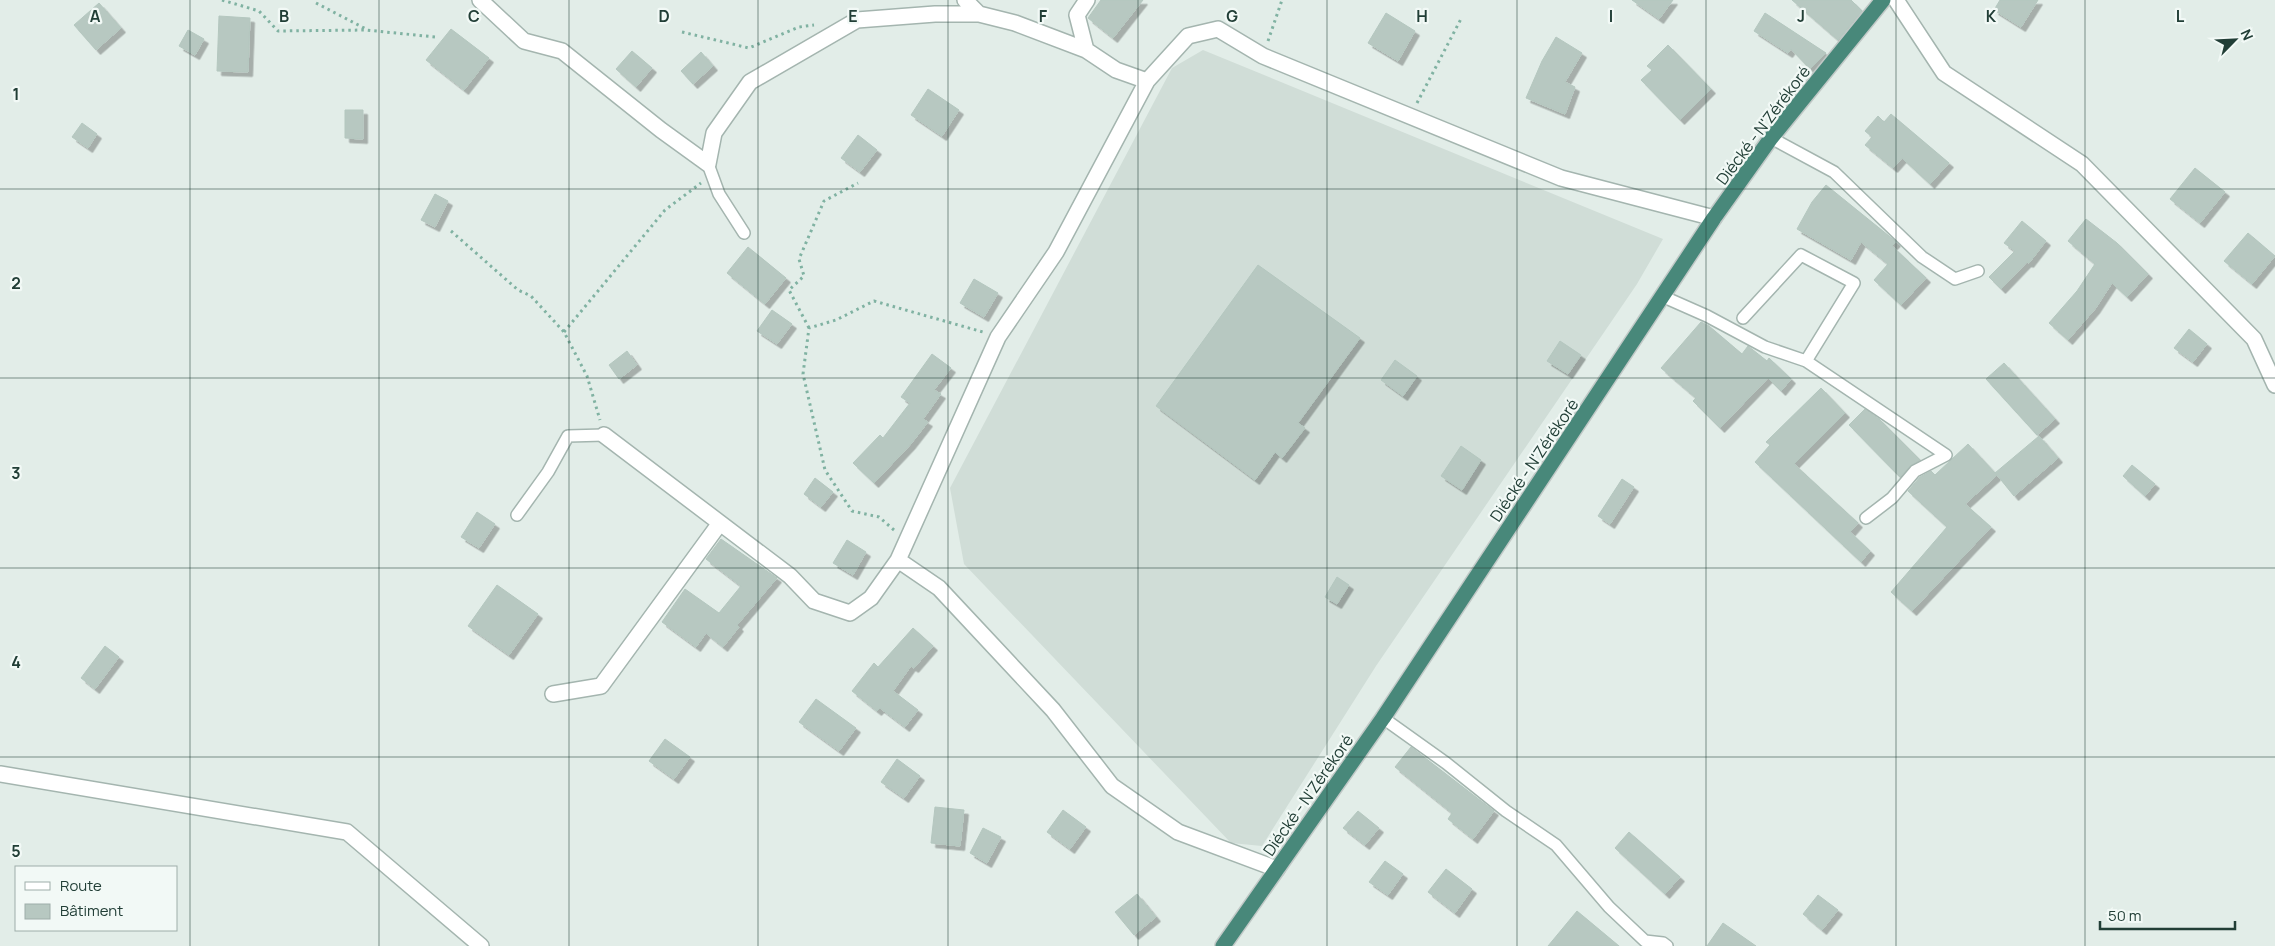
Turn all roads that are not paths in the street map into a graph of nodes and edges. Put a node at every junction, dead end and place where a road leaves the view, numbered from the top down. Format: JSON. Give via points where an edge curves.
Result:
{"nodes":[{"id":1,"x":480,"y":0,"type":"edge"},
{"id":2,"x":965,"y":0,"type":"edge"},
{"id":3,"x":1087,"y":0,"type":"edge"},
{"id":4,"x":1883,"y":0,"type":"edge"},
{"id":5,"x":1896,"y":0,"type":"edge"},
{"id":6,"x":979,"y":14,"type":"junction"},
{"id":7,"x":1086,"y":50,"type":"junction"},
{"id":8,"x":1147,"y":81,"type":"junction"},
{"id":9,"x":1771,"y":138,"type":"junction"},
{"id":10,"x":708,"y":164,"type":"junction"},
{"id":11,"x":1714,"y":218,"type":"junction"},
{"id":12,"x":744,"y":233,"type":"dead end"},
{"id":13,"x":1978,"y":271,"type":"dead end"},
{"id":14,"x":1664,"y":297,"type":"junction"},
{"id":15,"x":1743,"y":318,"type":"dead end"},
{"id":16,"x":1806,"y":361,"type":"junction"},
{"id":17,"x":2275,"y":386,"type":"edge"},
{"id":18,"x":604,"y":435,"type":"joint"},
{"id":19,"x":517,"y":515,"type":"dead end"},
{"id":20,"x":1866,"y":518,"type":"dead end"},
{"id":21,"x":720,"y":523,"type":"junction"},
{"id":22,"x":898,"y":560,"type":"junction"},
{"id":23,"x":553,"y":694,"type":"dead end"},
{"id":24,"x":1384,"y":718,"type":"junction"},
{"id":25,"x":0,"y":774,"type":"edge"},
{"id":26,"x":1278,"y":869,"type":"junction"},
{"id":27,"x":481,"y":946,"type":"edge"},
{"id":28,"x":1223,"y":946,"type":"edge"},
{"id":29,"x":1667,"y":946,"type":"edge"}],
"edges":[{"from":1,"to":10,"type":"street","via":[[524,41],[562,51]]},
{"from":2,"to":6,"type":"street"},
{"from":3,"to":7,"type":"street","via":[[1077,15]]},
{"from":4,"to":9,"type":"highway","name":"Diécké - N'Zérékoré"},
{"from":5,"to":17,"type":"street","via":[[1944,73],[2082,164],[2254,339]]},
{"from":6,"to":7,"type":"street"},
{"from":6,"to":10,"type":"street","via":[[857,20],[750,82],[714,134]]},
{"from":7,"to":8,"type":"street","via":[[1116,70]]},
{"from":8,"to":11,"type":"street","via":[[1188,36],[1218,29],[1263,56],[1562,178]]},
{"from":8,"to":22,"type":"street","via":[[1056,252],[998,337]]},
{"from":9,"to":11,"type":"highway","name":"Diécké - N'Zérékoré"},
{"from":9,"to":13,"type":"lane","via":[[1834,172],[1922,257],[1955,279]]},
{"from":10,"to":12,"type":"lane","via":[[719,194]]},
{"from":11,"to":14,"type":"highway","name":"Diécké - N'Zérékoré"},
{"from":14,"to":16,"type":"lane","via":[[1765,347]]},
{"from":14,"to":24,"type":"highway","name":"Diécké - N'Zérékoré"},
{"from":15,"to":16,"type":"lane","via":[[1801,255],[1854,284]]},
{"from":16,"to":20,"type":"lane","via":[[1946,455],[1915,471],[1892,498]]},
{"from":18,"to":19,"type":"lane","via":[[568,436],[548,472]]},
{"from":18,"to":21,"type":"street"},
{"from":21,"to":22,"type":"street","via":[[790,576],[814,601],[850,613],[871,598]]},
{"from":21,"to":23,"type":"street","via":[[601,686]]},
{"from":22,"to":26,"type":"street","via":[[939,588],[1053,710],[1112,786],[1178,832]]},
{"from":24,"to":26,"type":"highway","name":"Diécké - N'Zérékoré"},
{"from":24,"to":29,"type":"lane","via":[[1556,845],[1609,906],[1645,941]]},
{"from":25,"to":27,"type":"street","via":[[347,832]]},
{"from":26,"to":28,"type":"highway","name":"Diécké - N'Zérékoré"}]}
